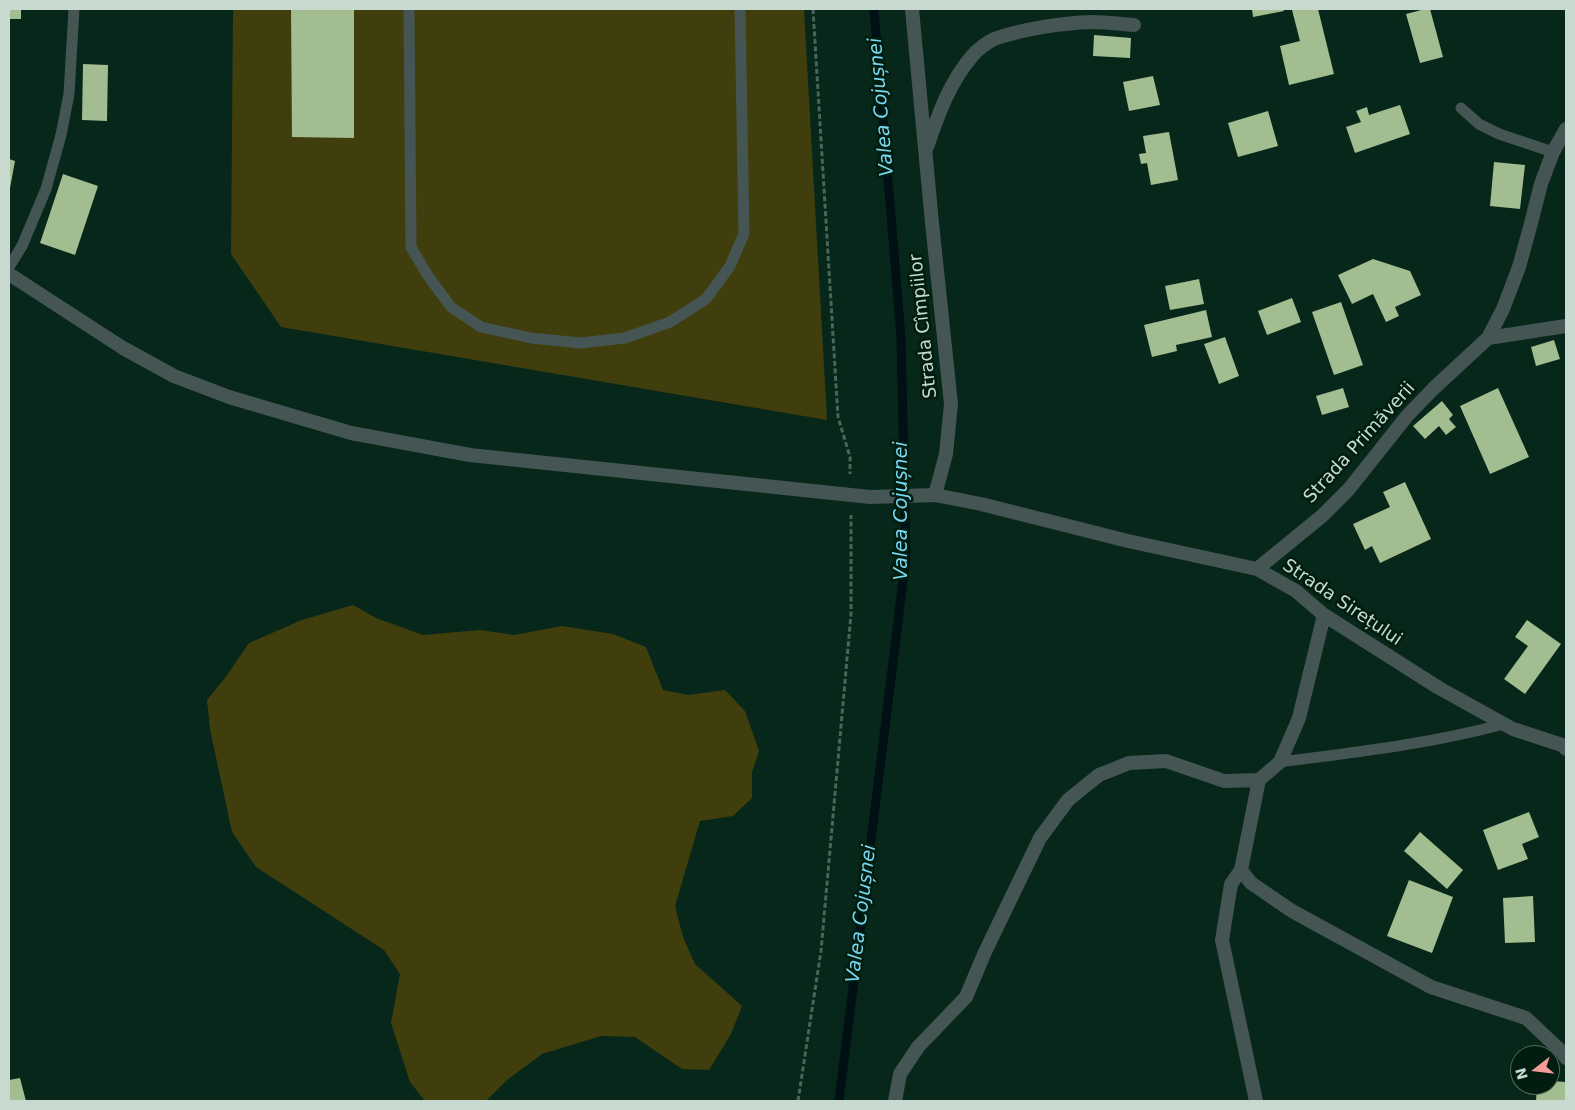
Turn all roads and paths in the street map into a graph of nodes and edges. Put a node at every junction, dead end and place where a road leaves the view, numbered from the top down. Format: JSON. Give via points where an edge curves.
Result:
{"nodes":[{"id":1,"x":74,"y":9,"type":"edge"},
{"id":2,"x":409,"y":9,"type":"edge"},
{"id":3,"x":740,"y":9,"type":"edge"},
{"id":4,"x":813,"y":9,"type":"edge"},
{"id":5,"x":912,"y":9,"type":"edge"},
{"id":6,"x":1134,"y":26,"type":"dead end"},
{"id":7,"x":1461,"y":108,"type":"dead end"},
{"id":8,"x":1566,"y":129,"type":"edge"},
{"id":9,"x":926,"y":151,"type":"junction"},
{"id":10,"x":1553,"y":152,"type":"junction"},
{"id":11,"x":9,"y":267,"type":"edge"},
{"id":12,"x":9,"y":274,"type":"edge"},
{"id":13,"x":1566,"y":326,"type":"edge"},
{"id":14,"x":1488,"y":338,"type":"junction"},
{"id":15,"x":851,"y":494,"type":"junction"},
{"id":16,"x":935,"y":495,"type":"junction"},
{"id":17,"x":1257,"y":569,"type":"junction"},
{"id":18,"x":1324,"y":615,"type":"junction"},
{"id":19,"x":1504,"y":724,"type":"junction"},
{"id":20,"x":1565,"y":744,"type":"edge"},
{"id":21,"x":1280,"y":762,"type":"junction"},
{"id":22,"x":1259,"y":780,"type":"junction"},
{"id":23,"x":1240,"y":870,"type":"junction"},
{"id":24,"x":1566,"y":1058,"type":"edge"},
{"id":25,"x":798,"y":1101,"type":"edge"},
{"id":26,"x":895,"y":1101,"type":"edge"},
{"id":27,"x":1256,"y":1101,"type":"edge"}],
"edges":[{"from":1,"to":11,"type":"lane","via":[[69,94],[60,135],[46,189],[22,246]]},
{"from":2,"to":3,"type":"lane","via":[[411,247],[451,307],[481,327],[531,338],[580,343],[626,338],[670,322],[706,299],[730,266],[744,234]]},
{"from":4,"to":15,"type":"path","via":[[838,417],[850,457]]},
{"from":5,"to":9,"type":"street","name":"Strada Cîmpiilor"},
{"from":6,"to":9,"type":"street","name":"Strada Cîmpiilor","via":[[1093,22],[1059,25],[992,40],[974,54],[957,76],[940,110]]},
{"from":7,"to":10,"type":"lane","via":[[1479,124],[1499,134]]},
{"from":8,"to":10,"type":"street","name":"Strada Primăverii"},
{"from":9,"to":16,"type":"street","name":"Strada Cîmpiilor","via":[[951,404],[946,454]]},
{"from":10,"to":14,"type":"street","name":"Strada Primăverii","via":[[1519,267]]},
{"from":12,"to":15,"type":"street","name":"Strada Sirețului","via":[[123,348],[174,376],[229,397],[351,433],[470,455]]},
{"from":13,"to":14,"type":"street"},
{"from":14,"to":17,"type":"street","name":"Strada Primăverii","via":[[1407,416],[1349,489],[1322,516]]},
{"from":15,"to":16,"type":"street","name":"Strada Sirețului","via":[[870,497]]},
{"from":15,"to":25,"type":"path","via":[[851,614],[821,951]]},
{"from":16,"to":17,"type":"street","name":"Strada Sirețului"},
{"from":17,"to":18,"type":"street","name":"Strada Sirețului","via":[[1296,591]]},
{"from":18,"to":19,"type":"street","name":"Strada Sirețului","via":[[1439,688]]},
{"from":18,"to":21,"type":"street","via":[[1299,718]]},
{"from":19,"to":20,"type":"street","name":"Strada Sirețului"},
{"from":19,"to":21,"type":"lane","via":[[1394,748]]},
{"from":21,"to":22,"type":"street"},
{"from":22,"to":23,"type":"street"},
{"from":22,"to":26,"type":"street","via":[[1224,781],[1166,761],[1129,763],[1099,774],[1068,800],[1040,838],[966,997],[918,1048],[900,1074]]},
{"from":23,"to":24,"type":"street","via":[[1252,883],[1292,911],[1431,987],[1526,1018]]},
{"from":23,"to":27,"type":"street","via":[[1230,884],[1222,940]]}]}
